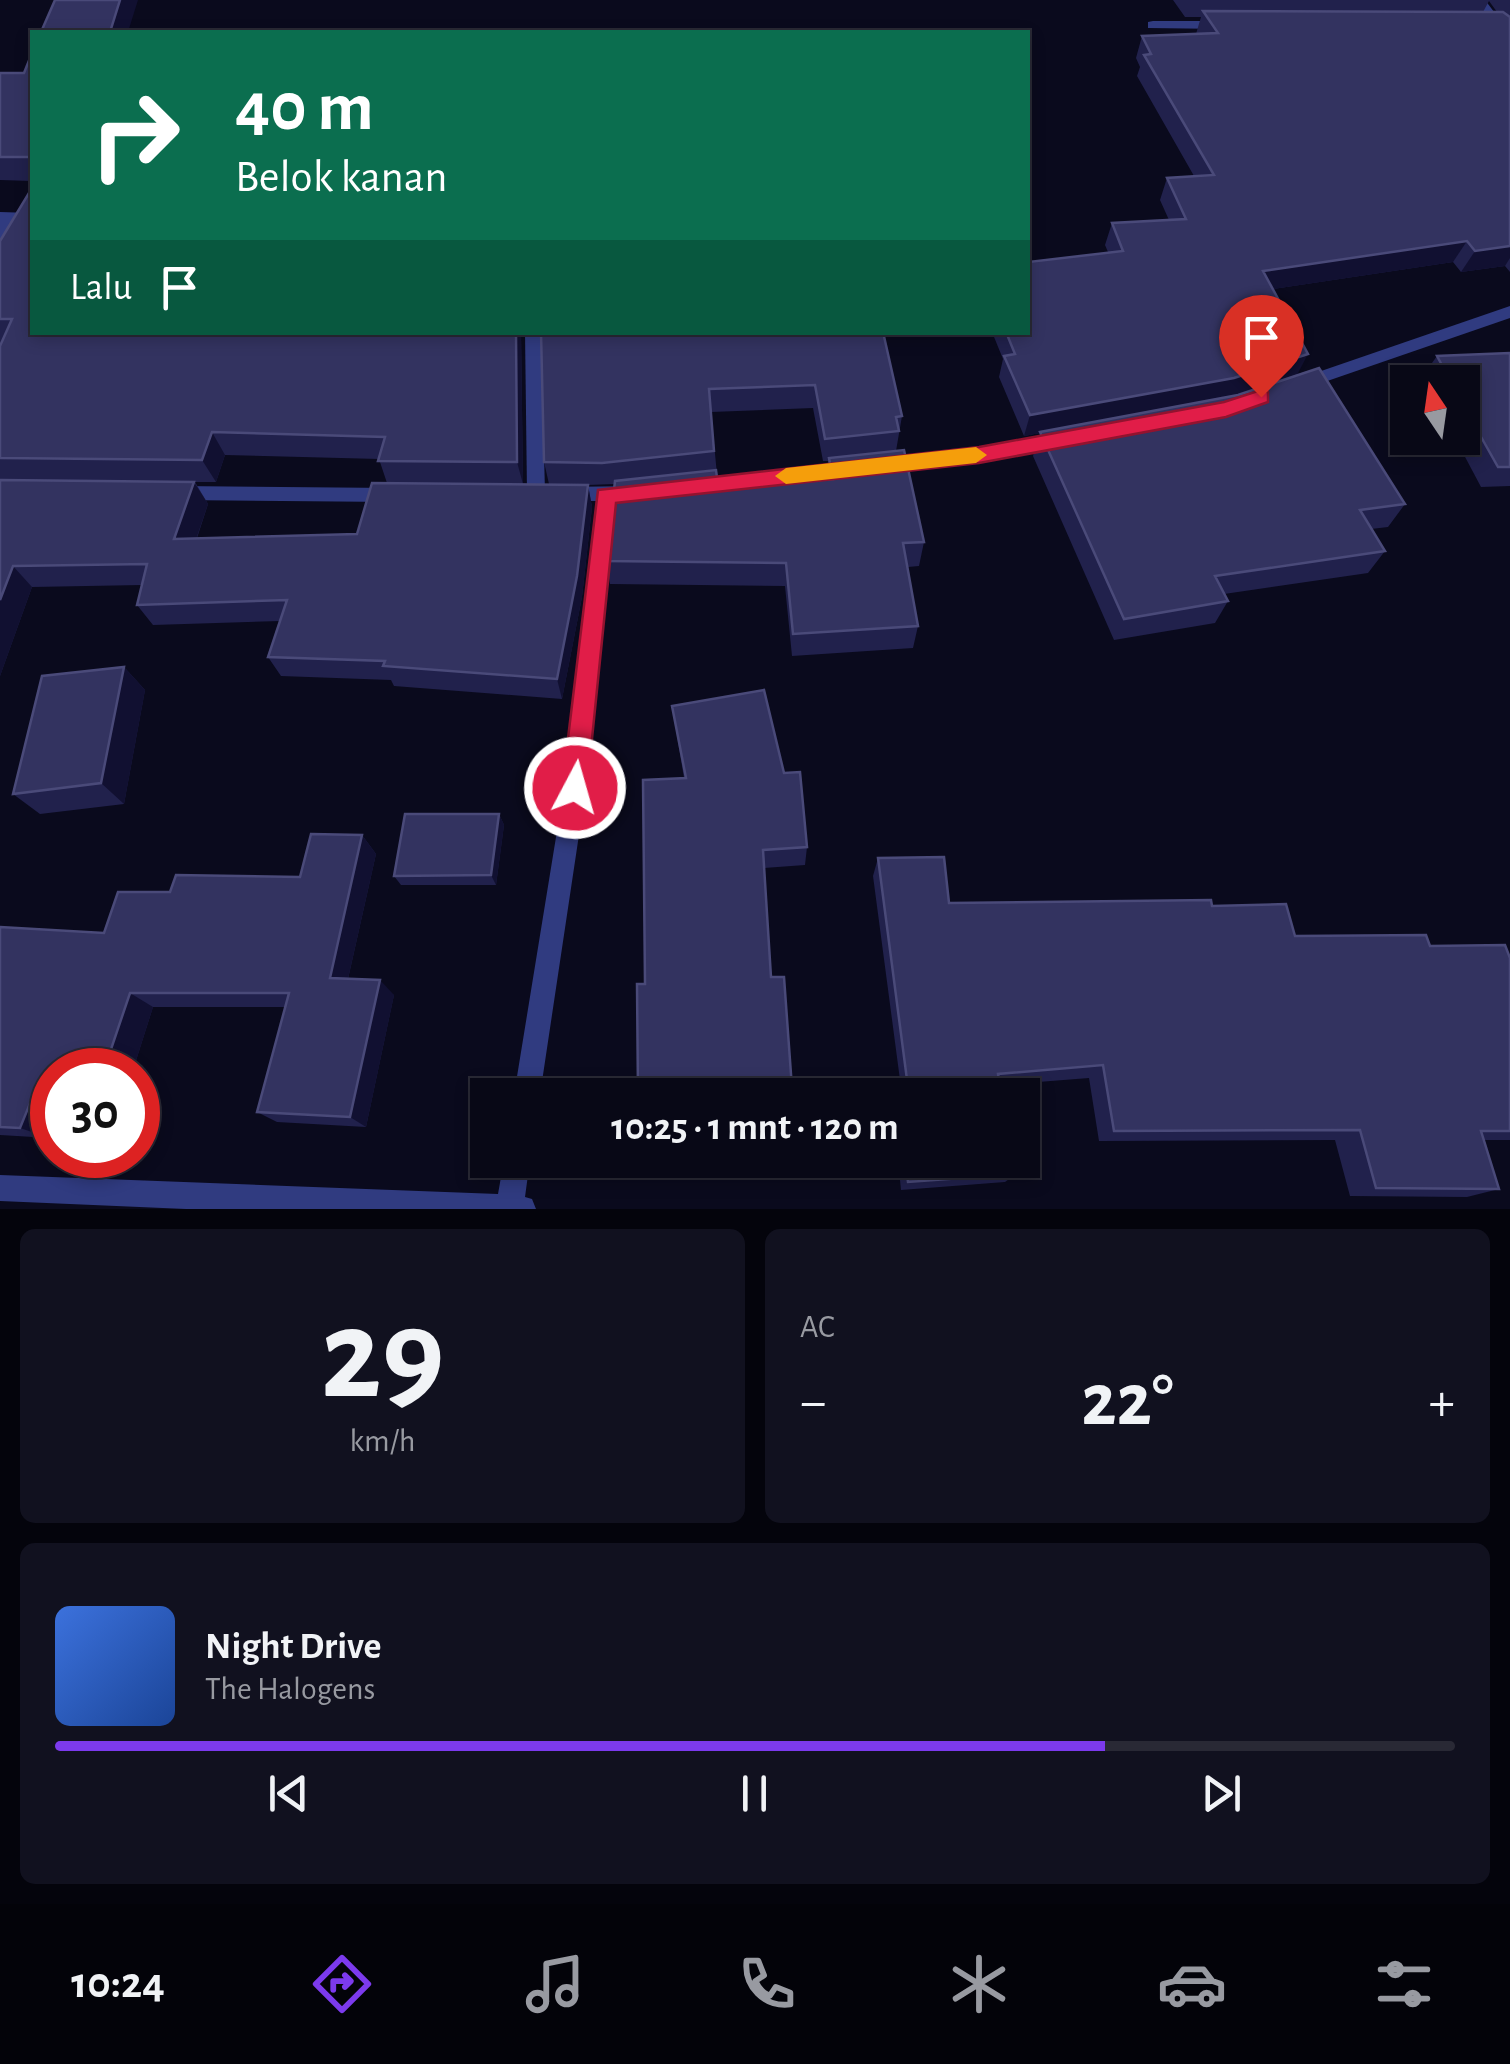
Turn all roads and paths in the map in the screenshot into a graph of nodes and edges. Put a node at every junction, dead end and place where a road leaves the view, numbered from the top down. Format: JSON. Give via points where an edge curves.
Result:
{"nodes":[{"id":1,"x":1479,"y":0,"type":"edge"},
{"id":2,"x":1153,"y":25,"type":"dead end"},
{"id":3,"x":1248,"y":26,"type":"edge"},
{"id":4,"x":1476,"y":26,"type":"edge"},
{"id":5,"x":1495,"y":26,"type":"junction"},
{"id":6,"x":1510,"y":40,"type":"edge"},
{"id":7,"x":6,"y":218,"type":"edge"},
{"id":8,"x":0,"y":241,"type":"edge"},
{"id":9,"x":1510,"y":312,"type":"edge"},
{"id":10,"x":533,"y":335,"type":"edge"},
{"id":11,"x":1279,"y":391,"type":"edge"},
{"id":12,"x":1074,"y":438,"type":"edge"},
{"id":13,"x":154,"y":493,"type":"edge"},
{"id":14,"x":405,"y":495,"type":"edge"},
{"id":15,"x":606,"y":496,"type":"junction"},
{"id":16,"x":530,"y":1078,"type":"edge"},
{"id":17,"x":517,"y":1178,"type":"edge"},
{"id":18,"x":0,"y":1188,"type":"edge"},
{"id":19,"x":516,"y":1208,"type":"edge"}],
"edges":[{"from":1,"to":5,"type":"street"},
{"from":2,"to":3,"type":"street"},
{"from":4,"to":5,"type":"street"},
{"from":5,"to":6,"type":"street"},
{"from":7,"to":8,"type":"street"},
{"from":9,"to":11,"type":"street"},
{"from":10,"to":15,"type":"street","via":[[527,493]]},
{"from":12,"to":15,"type":"street","via":[[979,455]]},
{"from":13,"to":14,"type":"street"},
{"from":15,"to":16,"type":"street","via":[[575,788]]},
{"from":17,"to":19,"type":"street"},
{"from":18,"to":19,"type":"street"}]}
